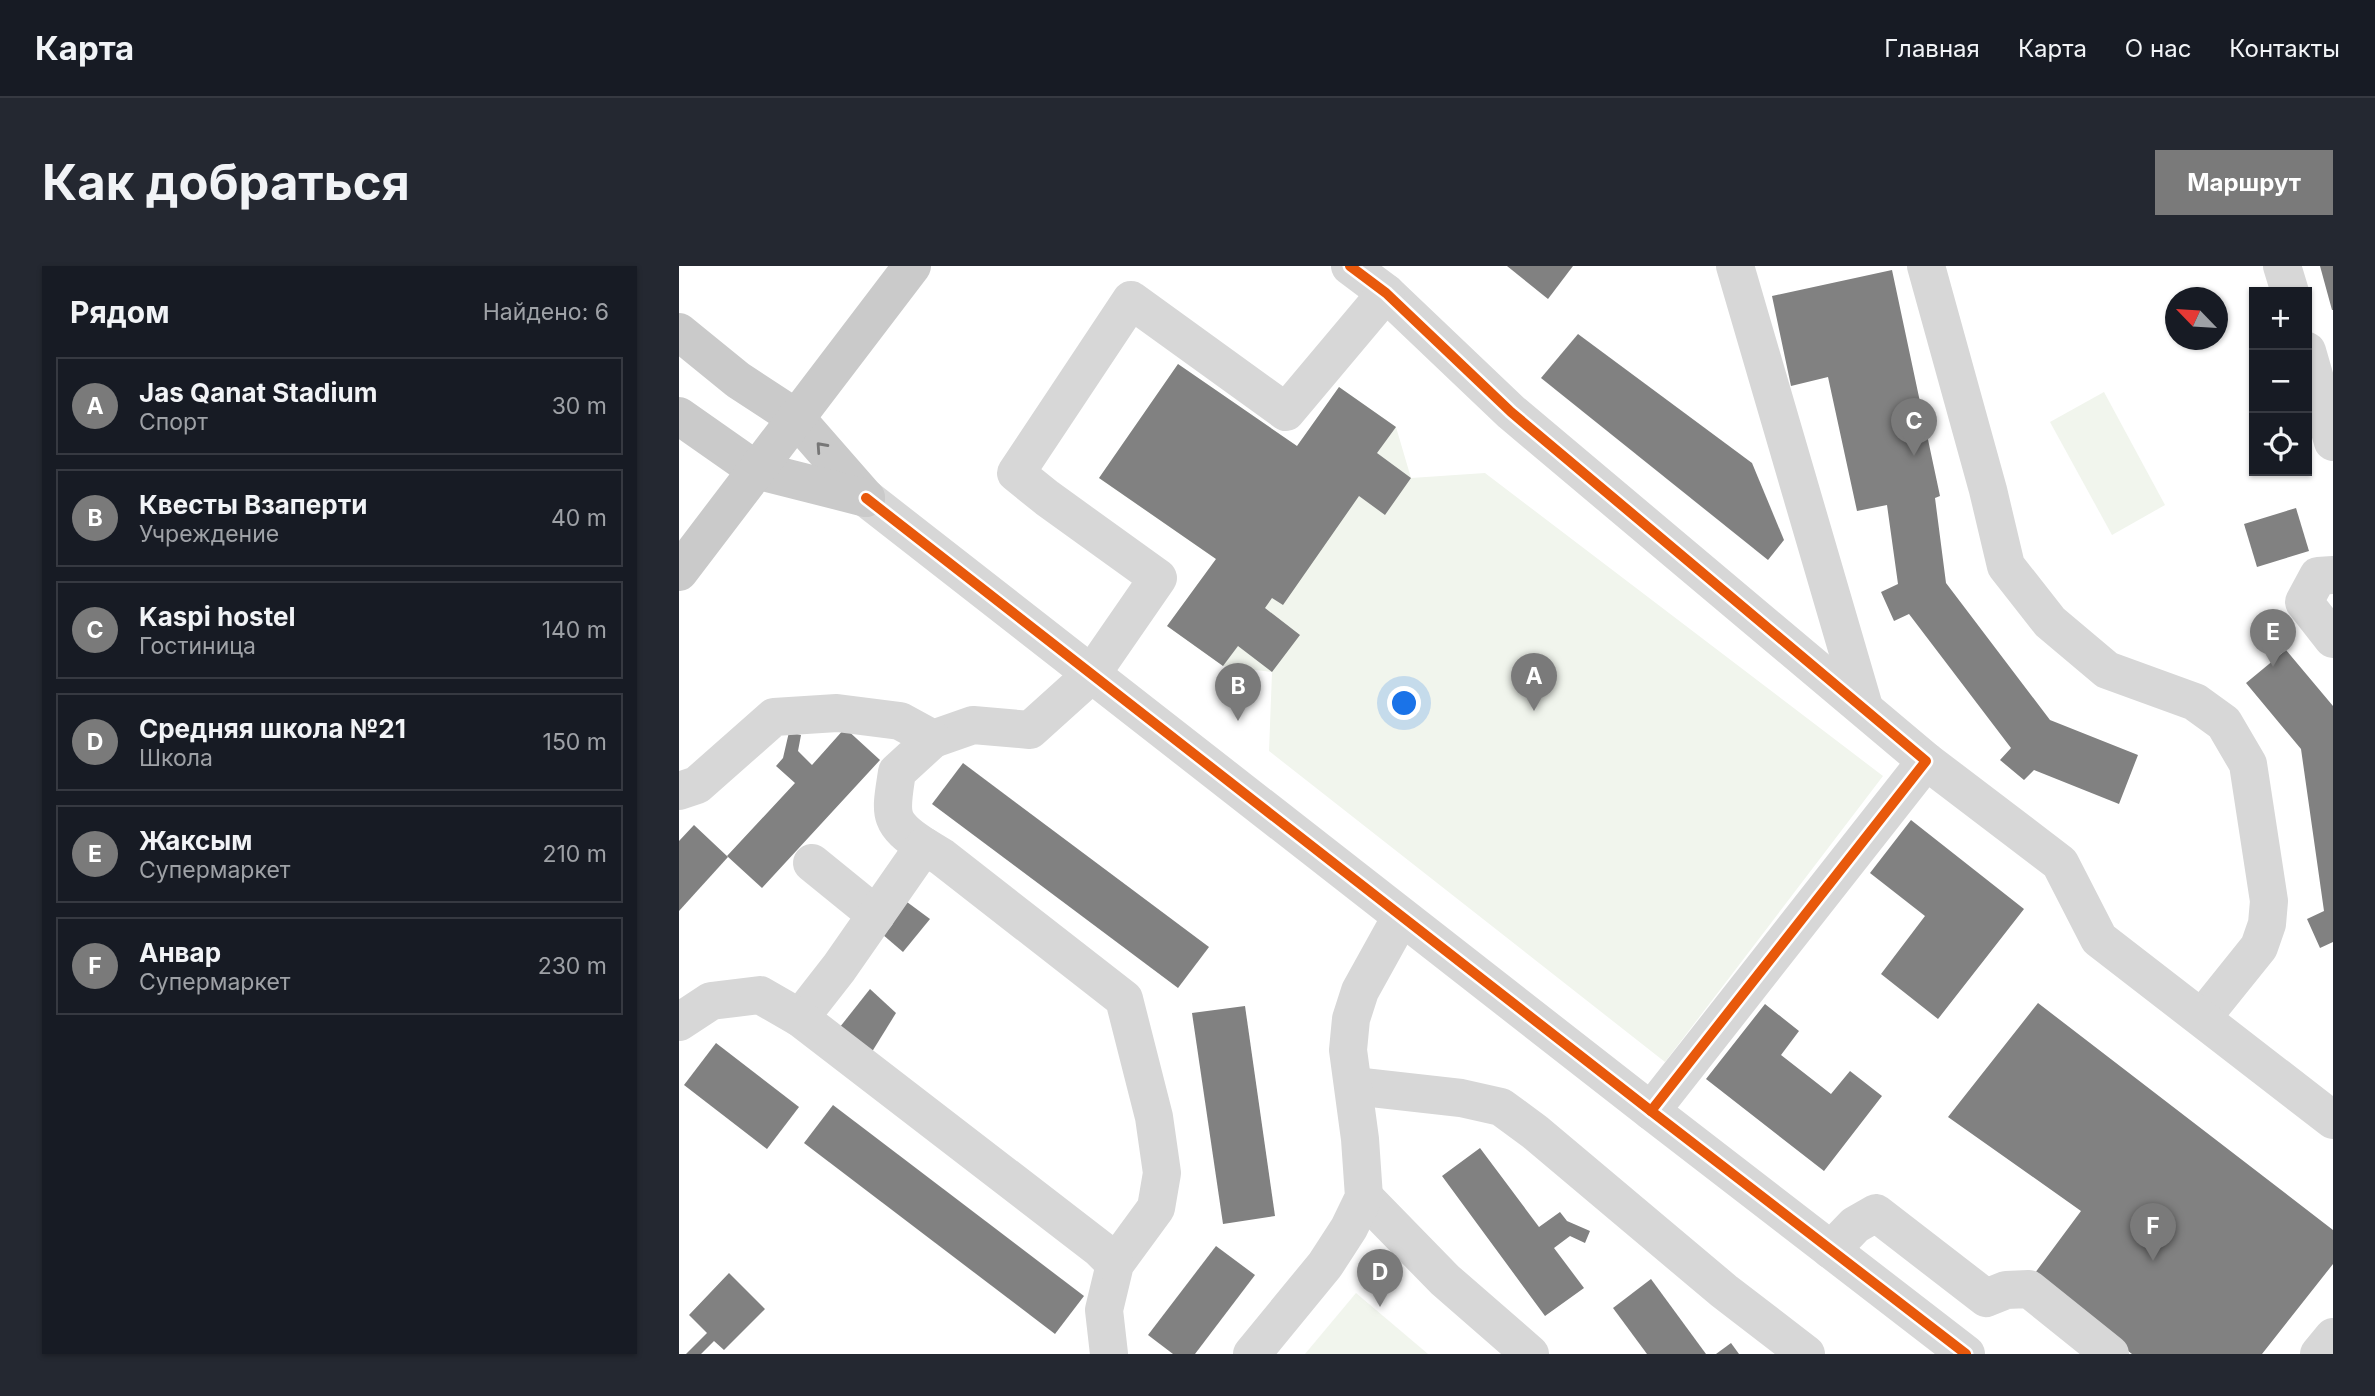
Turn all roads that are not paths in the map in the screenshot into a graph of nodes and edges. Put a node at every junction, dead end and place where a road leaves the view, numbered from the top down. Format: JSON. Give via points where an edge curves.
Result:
{"nodes":[{"id":1,"x":912,"y":266,"type":"edge"},
{"id":2,"x":1349,"y":266,"type":"edge"},
{"id":3,"x":1735,"y":266,"type":"edge"},
{"id":4,"x":1926,"y":266,"type":"edge"},
{"id":5,"x":2282,"y":266,"type":"edge"},
{"id":6,"x":2288,"y":287,"type":"edge"},
{"id":7,"x":1386,"y":293,"type":"junction"},
{"id":8,"x":679,"y":332,"type":"edge"},
{"id":9,"x":2312,"y":368,"type":"edge"},
{"id":10,"x":679,"y":416,"type":"edge"},
{"id":11,"x":796,"y":418,"type":"junction"},
{"id":12,"x":2333,"y":442,"type":"edge"},
{"id":13,"x":756,"y":470,"type":"junction"},
{"id":14,"x":866,"y":498,"type":"junction"},
{"id":15,"x":679,"y":572,"type":"edge"},
{"id":16,"x":2333,"y":575,"type":"edge"},
{"id":17,"x":2333,"y":639,"type":"edge"},
{"id":18,"x":1091,"y":675,"type":"junction"},
{"id":19,"x":1864,"y":707,"type":"junction"},
{"id":20,"x":933,"y":739,"type":"junction"},
{"id":21,"x":1926,"y":761,"type":"junction"},
{"id":22,"x":679,"y":791,"type":"edge"},
{"id":23,"x":925,"y":846,"type":"junction"},
{"id":24,"x":812,"y":863,"type":"dead end"},
{"id":25,"x":876,"y":915,"type":"junction"},
{"id":26,"x":1401,"y":917,"type":"junction"},
{"id":27,"x":800,"y":1018,"type":"junction"},
{"id":28,"x":2202,"y":1018,"type":"junction"},
{"id":29,"x":679,"y":1022,"type":"edge"},
{"id":30,"x":1354,"y":1086,"type":"junction"},
{"id":31,"x":1651,"y":1111,"type":"junction"},
{"id":32,"x":2333,"y":1120,"type":"edge"},
{"id":33,"x":1364,"y":1197,"type":"junction"},
{"id":34,"x":1831,"y":1250,"type":"junction"},
{"id":35,"x":1115,"y":1264,"type":"junction"},
{"id":36,"x":2333,"y":1337,"type":"edge"},
{"id":37,"x":1109,"y":1354,"type":"edge"},
{"id":38,"x":1252,"y":1354,"type":"edge"},
{"id":39,"x":1530,"y":1354,"type":"edge"},
{"id":40,"x":1806,"y":1354,"type":"edge"},
{"id":41,"x":1966,"y":1354,"type":"edge"},
{"id":42,"x":2110,"y":1354,"type":"edge"},
{"id":43,"x":2319,"y":1354,"type":"edge"}],
"edges":[{"from":1,"to":11,"type":"main road"},
{"from":2,"to":7,"type":"street"},
{"from":3,"to":19,"type":"street"},
{"from":4,"to":28,"type":"street","via":[[2006,566],[2050,622],[2107,670],[2195,702],[2224,723],[2248,764],[2269,901],[2267,924],[2259,947]]},
{"from":5,"to":6,"type":"street"},
{"from":7,"to":18,"type":"street","via":[[1286,412],[1131,300],[1016,473],[1158,578]]},
{"from":7,"to":19,"type":"street","via":[[1511,412]]},
{"from":8,"to":11,"type":"main road","via":[[738,380]]},
{"from":9,"to":12,"type":"street"},
{"from":10,"to":13,"type":"main road"},
{"from":11,"to":13,"type":"main road"},
{"from":14,"to":11,"type":"main road","one_way":true},
{"from":13,"to":14,"type":"main road"},
{"from":13,"to":15,"type":"main road"},
{"from":14,"to":18,"type":"street"},
{"from":16,"to":17,"type":"street","via":[[2318,576],[2304,602]]},
{"from":18,"to":20,"type":"street","via":[[1030,730],[973,725]]},
{"from":18,"to":26,"type":"street"},
{"from":19,"to":21,"type":"street"},
{"from":20,"to":22,"type":"street","via":[[900,721],[837,713],[774,717],[697,785]]},
{"from":20,"to":23,"type":"street","via":[[897,772],[891,810],[904,833]]},
{"from":21,"to":28,"type":"street","via":[[2060,863],[2099,939]]},
{"from":21,"to":31,"type":"street"},
{"from":23,"to":25,"type":"street"},
{"from":23,"to":35,"type":"street","via":[[1124,999],[1154,1117],[1162,1173],[1157,1208]]},
{"from":24,"to":25,"type":"street"},
{"from":25,"to":27,"type":"street"},
{"from":26,"to":30,"type":"street","via":[[1360,991],[1351,1019],[1348,1050]]},
{"from":26,"to":31,"type":"street"},
{"from":27,"to":29,"type":"street","via":[[760,995],[711,1001]]},
{"from":27,"to":35,"type":"street"},
{"from":28,"to":32,"type":"street"},
{"from":30,"to":33,"type":"street"},
{"from":30,"to":40,"type":"street","via":[[1501,1107]]},
{"from":31,"to":34,"type":"street"},
{"from":33,"to":38,"type":"street","via":[[1325,1265]]},
{"from":33,"to":39,"type":"street","via":[[1445,1280]]},
{"from":34,"to":41,"type":"street"},
{"from":34,"to":42,"type":"street","via":[[1854,1225],[1876,1213],[1986,1298],[2006,1290],[2029,1289]]},
{"from":35,"to":37,"type":"street","via":[[1104,1310]]},
{"from":36,"to":43,"type":"street"}]}
